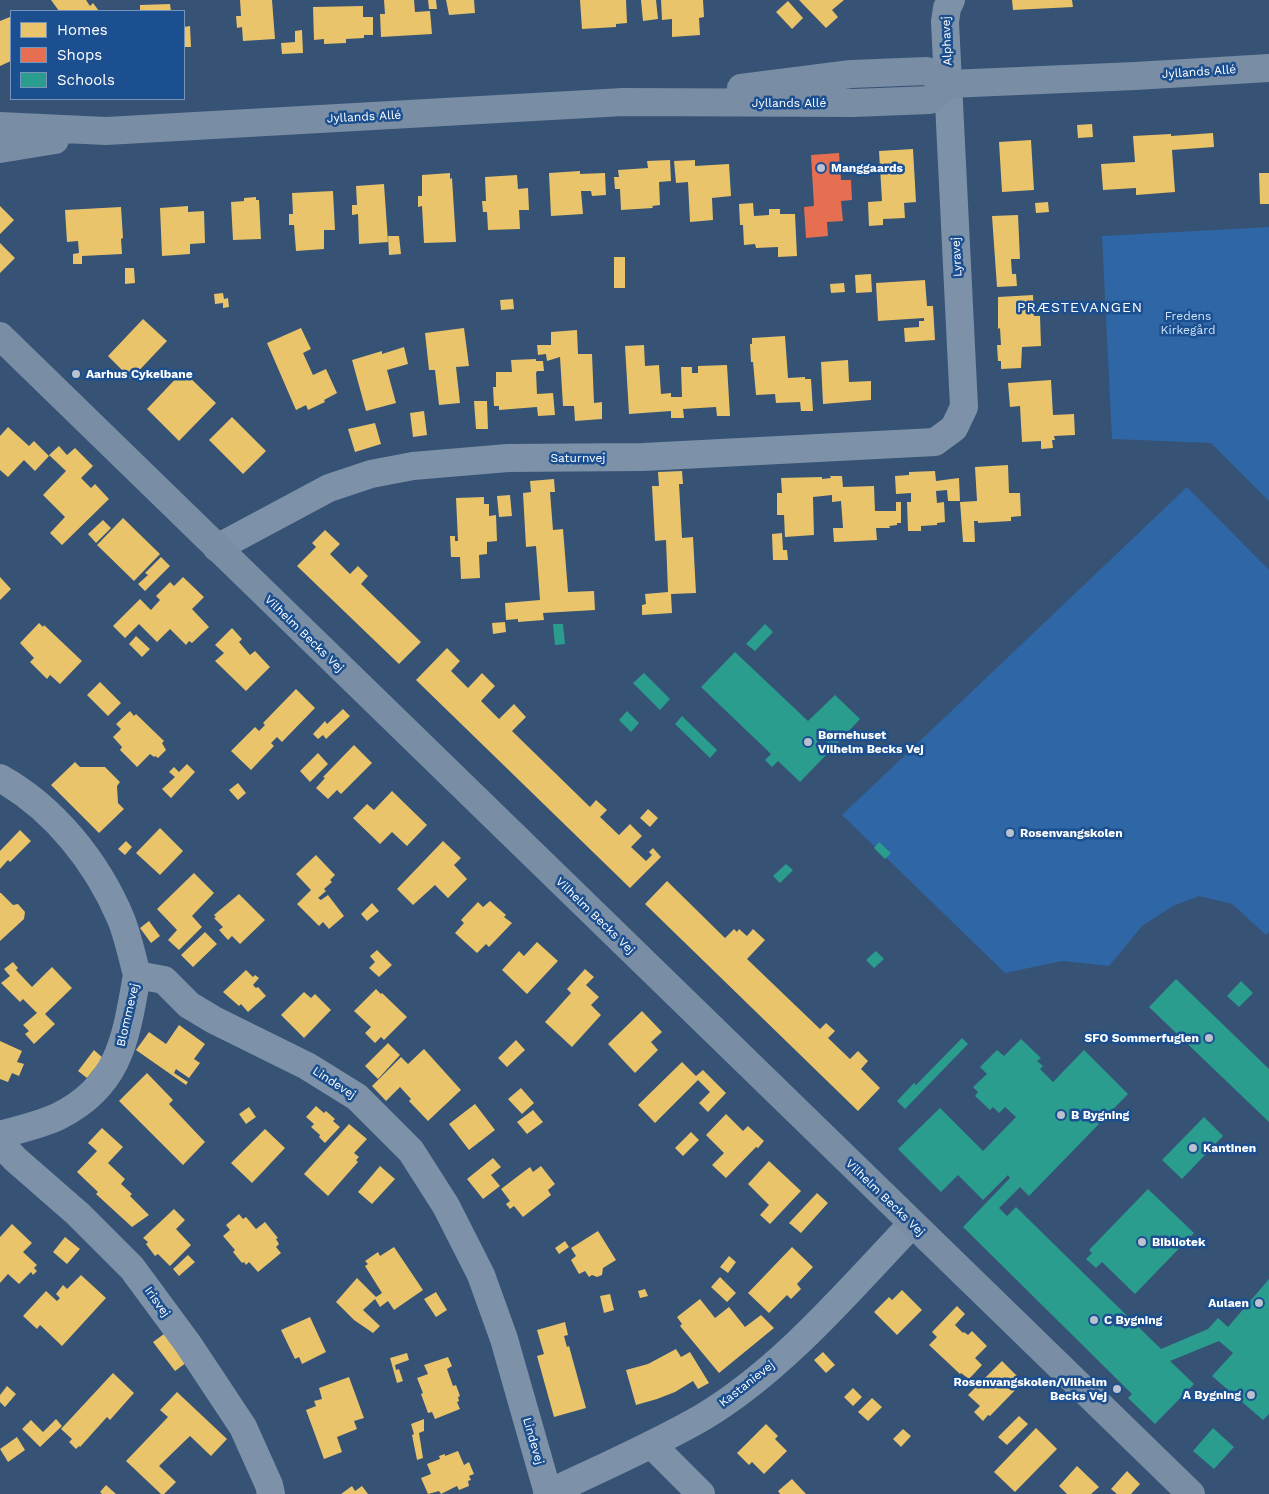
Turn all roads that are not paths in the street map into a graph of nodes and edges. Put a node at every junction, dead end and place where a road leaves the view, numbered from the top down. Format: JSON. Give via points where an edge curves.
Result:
{"nodes":[{"id":1,"x":951,"y":0,"type":"edge"},
{"id":2,"x":1269,"y":68,"type":"edge"},
{"id":3,"x":949,"y":84,"type":"junction"},
{"id":4,"x":0,"y":126,"type":"edge"},
{"id":5,"x":106,"y":131,"type":"junction"},
{"id":6,"x":0,"y":149,"type":"edge"},
{"id":7,"x":0,"y":336,"type":"edge"},
{"id":8,"x":954,"y":428,"type":"joint"},
{"id":9,"x":217,"y":548,"type":"junction"},
{"id":10,"x":0,"y":778,"type":"edge"},
{"id":11,"x":137,"y":974,"type":"junction"},
{"id":12,"x":0,"y":1135,"type":"edge"},
{"id":13,"x":0,"y":1143,"type":"edge"},
{"id":14,"x":912,"y":1224,"type":"junction"},
{"id":15,"x":652,"y":1445,"type":"junction"},
{"id":16,"x":271,"y":1494,"type":"edge"},
{"id":17,"x":547,"y":1494,"type":"edge"},
{"id":18,"x":701,"y":1494,"type":"edge"},
{"id":19,"x":1191,"y":1494,"type":"edge"}],
"edges":[{"from":1,"to":3,"type":"street","name":"Alphavej","via":[[945,22]]},
{"from":2,"to":3,"type":"street","name":"Jyllands Allé"},
{"from":3,"to":5,"type":"street","name":"Jyllands Allé","via":[[930,100],[623,102]]},
{"from":3,"to":8,"type":"street","name":"Lyravej","via":[[964,407]]},
{"from":4,"to":5,"type":"street","name":"Jyllands Allé"},
{"from":5,"to":6,"type":"street","name":"Jyllands Allé"},
{"from":7,"to":9,"type":"street","name":"Vilhelm Becks Vej"},
{"from":8,"to":9,"type":"street","name":"Saturnvej","via":[[935,442],[643,457],[508,458],[414,466],[371,474],[329,488]]},
{"from":9,"to":14,"type":"street","name":"Vilhelm Becks Vej"},
{"from":10,"to":11,"type":"street","via":[[17,787],[62,826],[96,871],[121,919]]},
{"from":11,"to":12,"type":"street","name":"Blommevej","via":[[119,1054],[102,1084],[84,1101],[58,1116]]},
{"from":11,"to":17,"type":"street","name":"Lindevej","via":[[164,980],[189,1005],[307,1066],[357,1097],[411,1151],[446,1206],[480,1275],[504,1338]]},
{"from":13,"to":16,"type":"street","name":"Irisvej","via":[[132,1268],[243,1427]]},
{"from":14,"to":15,"type":"street","name":"Kastanievej","via":[[808,1334],[758,1378],[704,1416]]},
{"from":14,"to":19,"type":"street","name":"Vilhelm Becks Vej"},
{"from":15,"to":17,"type":"street","name":"Kastanievej"},
{"from":15,"to":18,"type":"street"}]}
